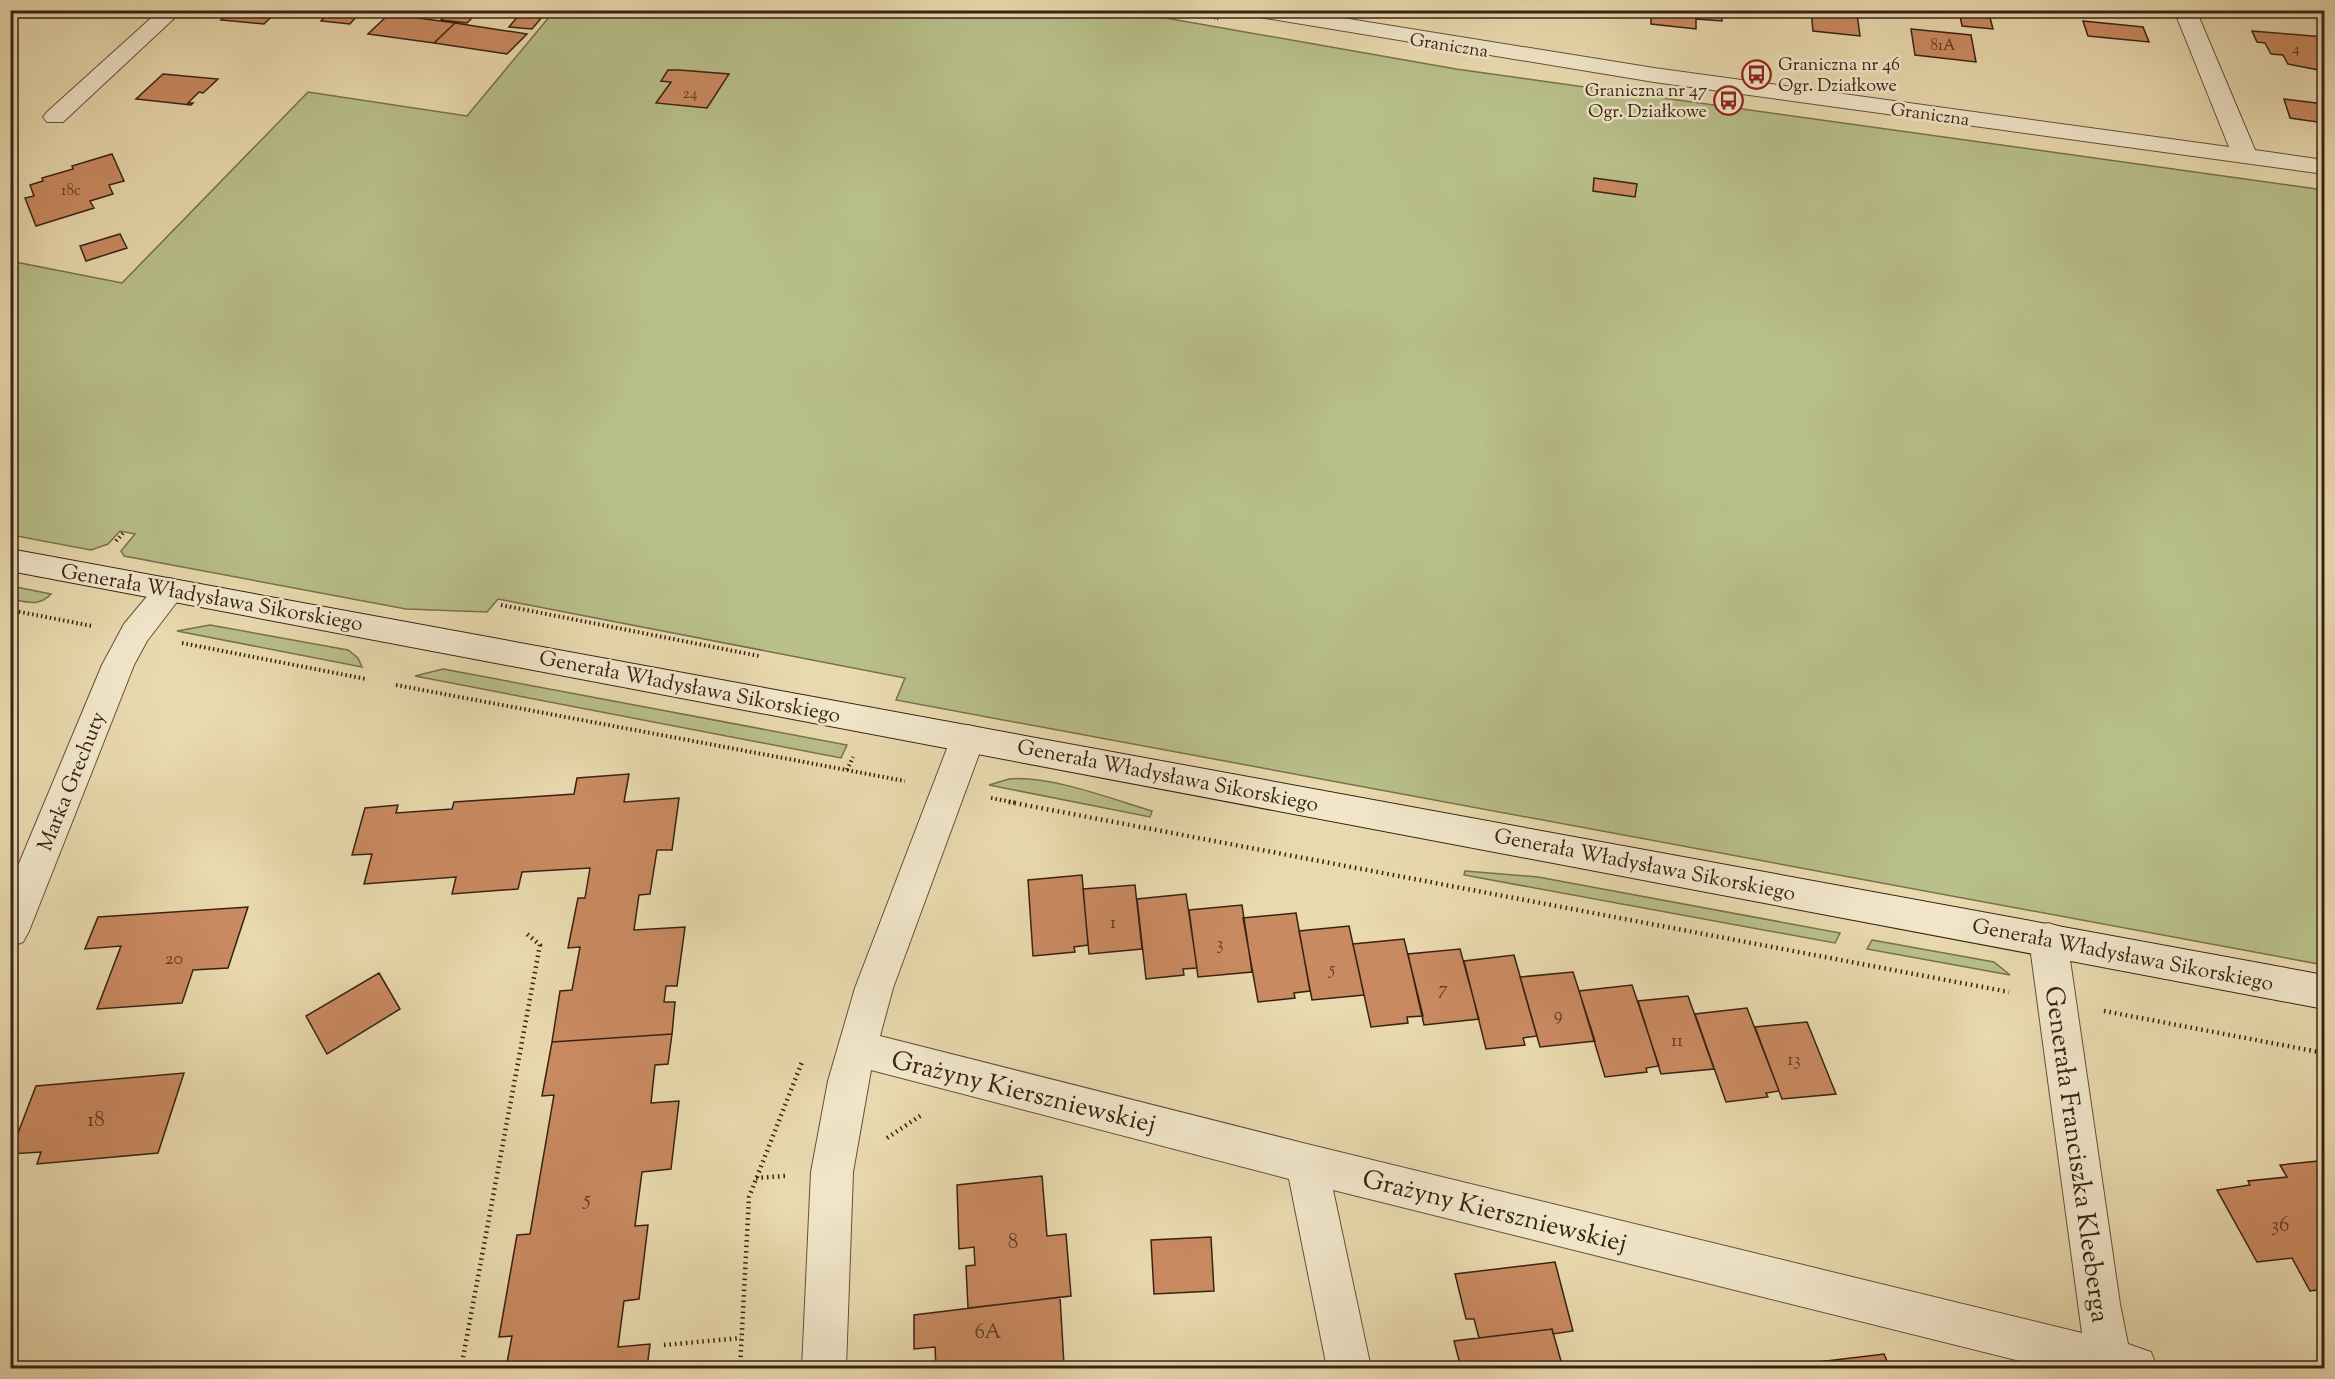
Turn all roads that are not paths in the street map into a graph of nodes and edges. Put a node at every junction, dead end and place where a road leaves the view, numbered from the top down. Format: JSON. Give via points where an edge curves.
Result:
{"nodes":[{"id":1,"x":173,"y":10,"type":"edge"},
{"id":2,"x":1253,"y":10,"type":"edge"},
{"id":3,"x":2185,"y":10,"type":"edge"},
{"id":4,"x":55,"y":117,"type":"dead end"},
{"id":5,"x":2245,"y":156,"type":"junction"},
{"id":6,"x":2325,"y":167,"type":"edge"},
{"id":7,"x":10,"y":560,"type":"edge"},
{"id":8,"x":170,"y":590,"type":"junction"},
{"id":9,"x":968,"y":738,"type":"junction"},
{"id":10,"x":10,"y":931,"type":"edge"},
{"id":11,"x":2048,"y":939,"type":"junction"},
{"id":12,"x":2325,"y":992,"type":"edge"},
{"id":13,"x":856,"y":1048,"type":"junction"},
{"id":14,"x":1307,"y":1164,"type":"junction"},
{"id":15,"x":2118,"y":1366,"type":"edge"},
{"id":16,"x":824,"y":1368,"type":"edge"},
{"id":17,"x":1349,"y":1368,"type":"edge"}],
"edges":[{"from":1,"to":4,"type":"street"},
{"from":2,"to":5,"type":"street","name":"Graniczna","via":[[1454,46],[1719,86]]},
{"from":3,"to":5,"type":"street"},
{"from":5,"to":6,"type":"street","name":"Graniczna"},
{"from":7,"to":8,"type":"street","name":"Generała Władysława Sikorskiego"},
{"from":8,"to":9,"type":"street","name":"Generała Władysława Sikorskiego"},
{"from":8,"to":10,"type":"street","name":"Marka Grechuty","via":[[135,633],[118,665]]},
{"from":9,"to":11,"type":"street","name":"Generała Władysława Sikorskiego"},
{"from":9,"to":13,"type":"street","via":[[874,988]]},
{"from":11,"to":12,"type":"street","name":"Generała Władysława Sikorskiego"},
{"from":11,"to":15,"type":"street","name":"Generała Franciszka Kleeberga","via":[[2098,1304]]},
{"from":13,"to":14,"type":"street","name":"Grażyny Kierszniewskiej"},
{"from":13,"to":16,"type":"street","via":[[832,1172]]},
{"from":14,"to":15,"type":"street","name":"Grażyny Kierszniewskiej"},
{"from":14,"to":17,"type":"street"}]}
